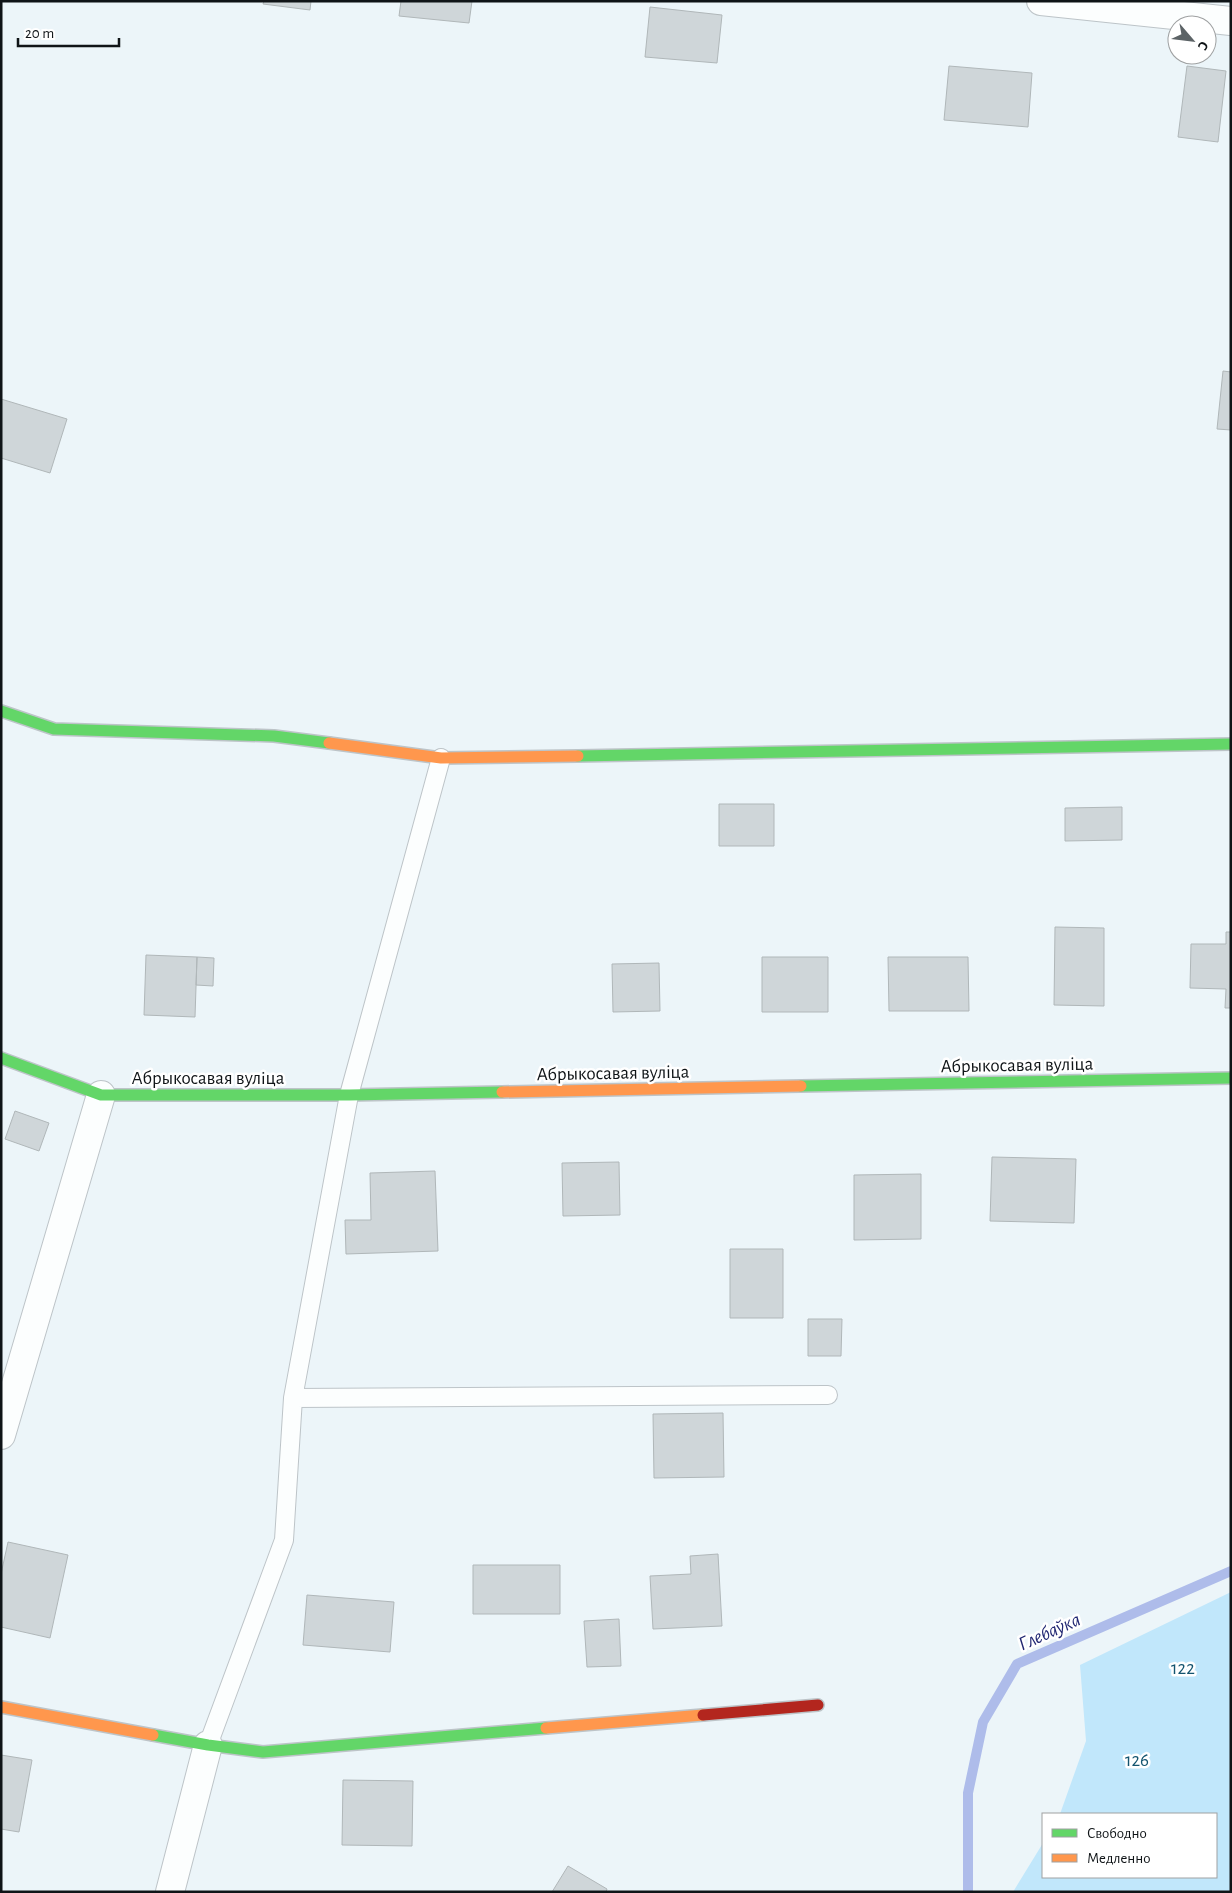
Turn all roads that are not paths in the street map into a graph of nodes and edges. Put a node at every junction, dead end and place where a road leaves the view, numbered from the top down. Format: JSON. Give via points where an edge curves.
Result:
{"nodes":[{"id":1,"x":1041,"y":1,"type":"edge"},
{"id":2,"x":1231,"y":22,"type":"edge"},
{"id":3,"x":1,"y":711,"type":"edge"},
{"id":4,"x":1231,"y":744,"type":"edge"},
{"id":5,"x":441,"y":758,"type":"junction"},
{"id":6,"x":1,"y":1058,"type":"edge"},
{"id":7,"x":1231,"y":1078,"type":"edge"},
{"id":8,"x":101,"y":1095,"type":"junction"},
{"id":9,"x":350,"y":1095,"type":"junction"},
{"id":10,"x":7,"y":1392,"type":"edge"},
{"id":11,"x":828,"y":1395,"type":"dead end"},
{"id":12,"x":293,"y":1398,"type":"junction"},
{"id":13,"x":1,"y":1435,"type":"edge"},
{"id":14,"x":818,"y":1704,"type":"dead end"},
{"id":15,"x":1,"y":1707,"type":"edge"},
{"id":16,"x":208,"y":1745,"type":"junction"},
{"id":17,"x":170,"y":1892,"type":"edge"}],
"edges":[{"from":1,"to":2,"type":"street"},
{"from":3,"to":5,"type":"street","via":[[54,729],[274,736]]},
{"from":4,"to":5,"type":"street"},
{"from":5,"to":9,"type":"lane"},
{"from":6,"to":8,"type":"street","name":"Абрыкосавая вуліца"},
{"from":7,"to":9,"type":"street","name":"Абрыкосавая вуліца"},
{"from":8,"to":9,"type":"street","name":"Абрыкосавая вуліца"},
{"from":8,"to":10,"type":"street"},
{"from":9,"to":12,"type":"lane"},
{"from":10,"to":13,"type":"street"},
{"from":11,"to":12,"type":"lane"},
{"from":12,"to":16,"type":"lane","via":[[284,1540]]},
{"from":14,"to":16,"type":"street","via":[[263,1752]]},
{"from":15,"to":16,"type":"street"},
{"from":16,"to":17,"type":"street"}]}
